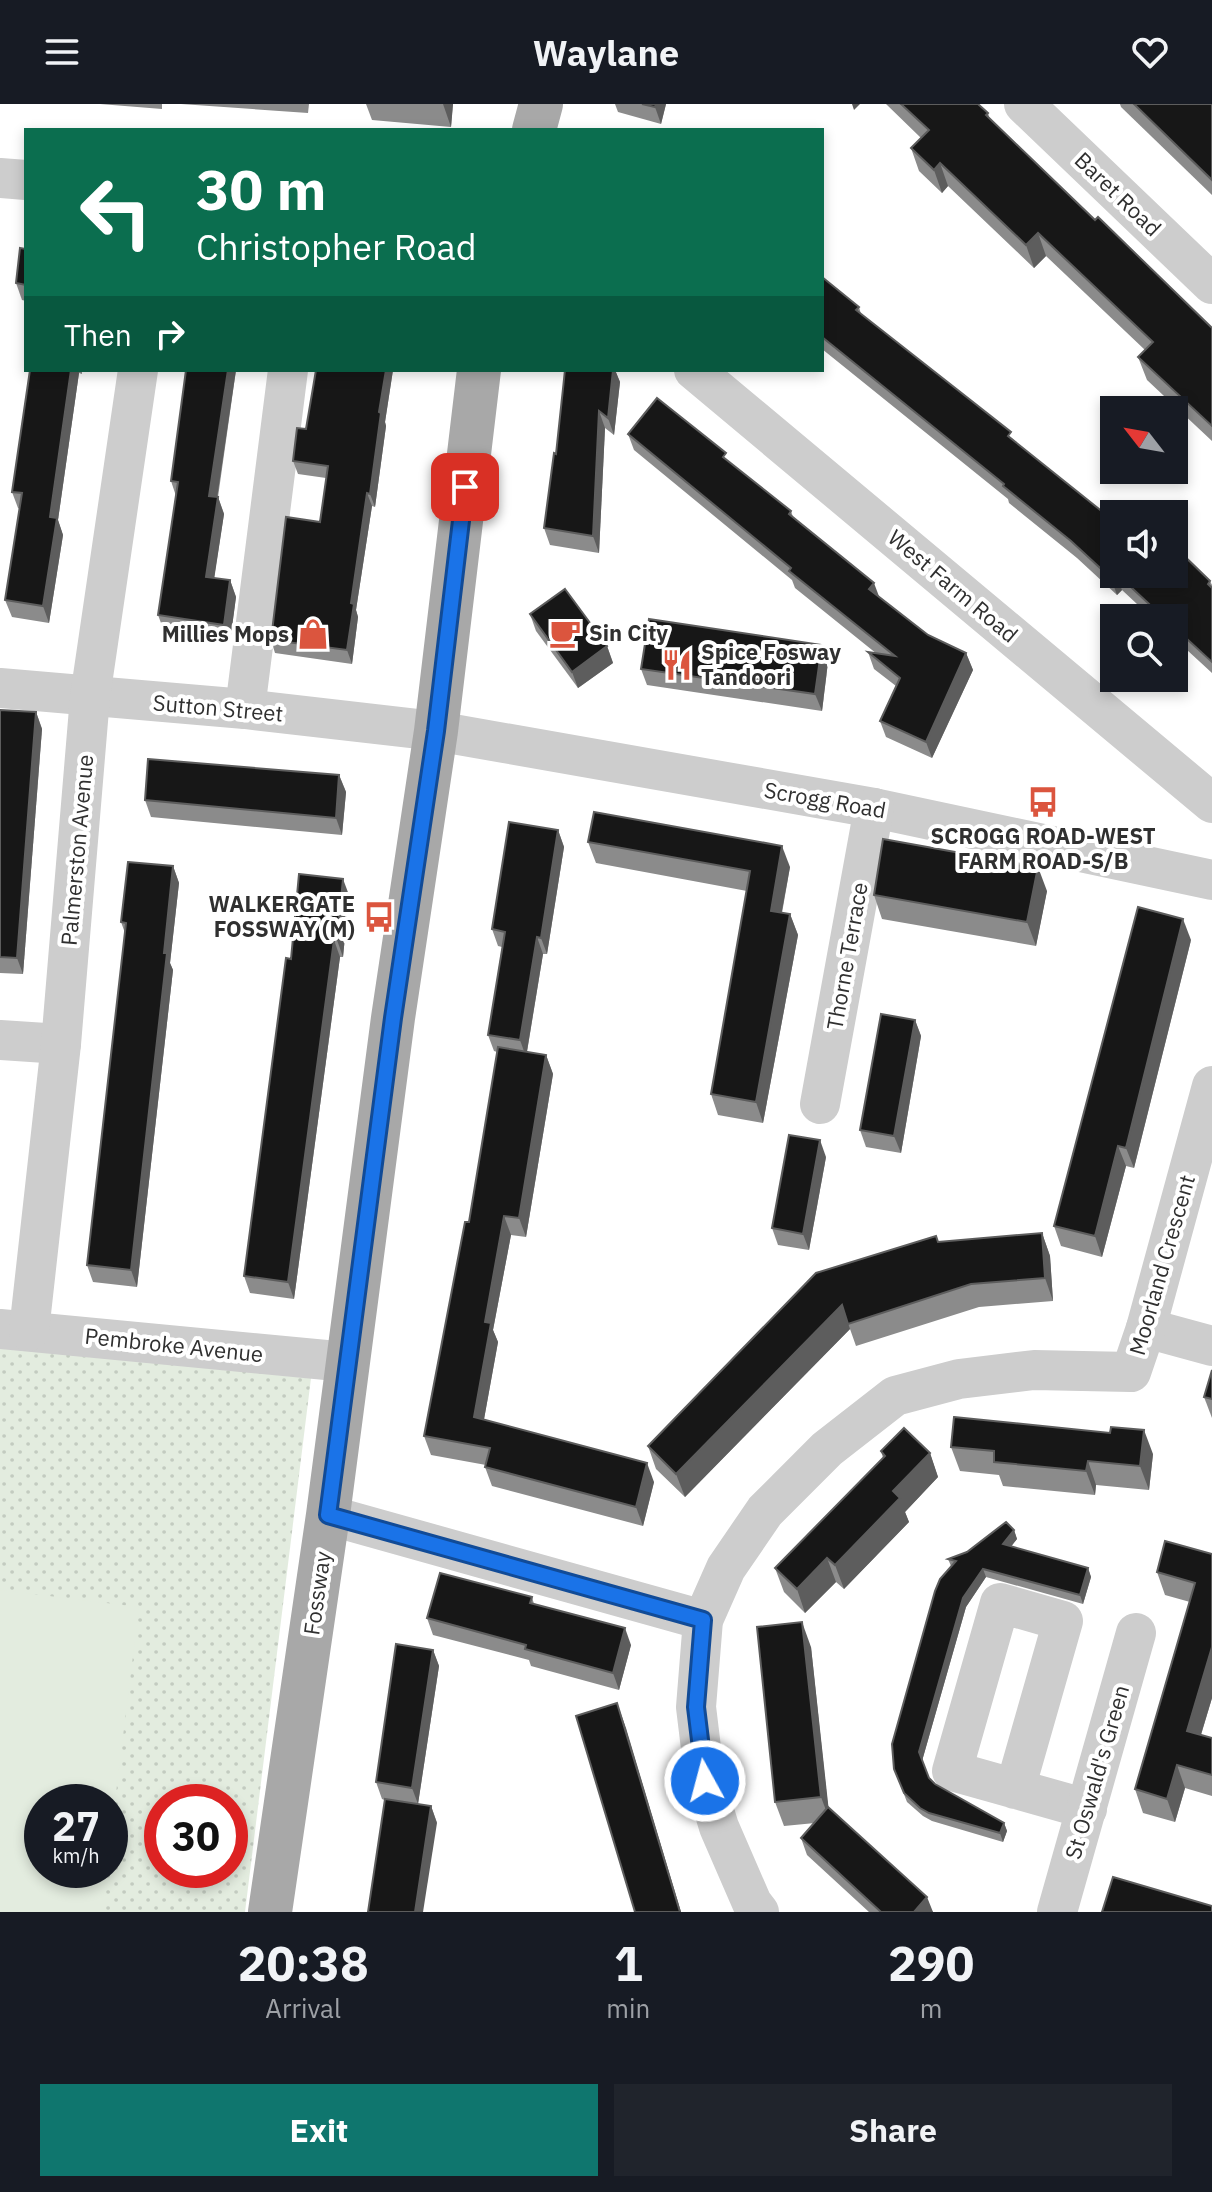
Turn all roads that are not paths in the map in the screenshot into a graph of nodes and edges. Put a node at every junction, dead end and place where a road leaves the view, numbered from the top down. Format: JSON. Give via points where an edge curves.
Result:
{"nodes":[{"id":1,"x":541,"y":104,"type":"edge"},
{"id":2,"x":1024,"y":104,"type":"edge"},
{"id":3,"x":535,"y":128,"type":"edge"},
{"id":4,"x":0,"y":178,"type":"edge"},
{"id":5,"x":24,"y":180,"type":"edge"},
{"id":6,"x":1212,"y":284,"type":"edge"},
{"id":7,"x":138,"y":372,"type":"edge"},
{"id":8,"x":288,"y":372,"type":"edge"},
{"id":9,"x":479,"y":372,"type":"edge"},
{"id":10,"x":696,"y":372,"type":"edge"},
{"id":11,"x":0,"y":688,"type":"edge"},
{"id":12,"x":90,"y":697,"type":"junction"},
{"id":13,"x":245,"y":709,"type":"junction"},
{"id":14,"x":436,"y":731,"type":"junction"},
{"id":15,"x":1212,"y":803,"type":"edge"},
{"id":16,"x":874,"y":808,"type":"junction"},
{"id":17,"x":1212,"y":880,"type":"edge"},
{"id":18,"x":0,"y":1040,"type":"edge"},
{"id":19,"x":61,"y":1044,"type":"junction"},
{"id":20,"x":1212,"y":1086,"type":"edge"},
{"id":21,"x":820,"y":1104,"type":"dead end"},
{"id":22,"x":1146,"y":1328,"type":"junction"},
{"id":23,"x":15,"y":1330,"type":"edge"},
{"id":24,"x":1212,"y":1346,"type":"edge"},
{"id":25,"x":347,"y":1362,"type":"junction"},
{"id":26,"x":328,"y":1515,"type":"junction"},
{"id":27,"x":703,"y":1620,"type":"junction"},
{"id":28,"x":1136,"y":1633,"type":"dead end"},
{"id":29,"x":1015,"y":1789,"type":"dead end"},
{"id":30,"x":1087,"y":1809,"type":"junction"},
{"id":31,"x":270,"y":1912,"type":"edge"},
{"id":32,"x":759,"y":1912,"type":"edge"},
{"id":33,"x":1057,"y":1912,"type":"edge"}],
"edges":[{"from":1,"to":3,"type":"main road"},
{"from":2,"to":6,"type":"street","name":"Baret Road"},
{"from":4,"to":5,"type":"street"},
{"from":7,"to":12,"type":"street","name":"Palmerston Avenue"},
{"from":8,"to":13,"type":"street"},
{"from":9,"to":14,"type":"main road","name":"Fossway"},
{"from":10,"to":15,"type":"street","name":"West Farm Road"},
{"from":11,"to":12,"type":"street","name":"Sutton Street"},
{"from":12,"to":13,"type":"street","name":"Sutton Street"},
{"from":12,"to":19,"type":"street","name":"Palmerston Avenue"},
{"from":13,"to":14,"type":"street","name":"Sutton Street"},
{"from":14,"to":16,"type":"street","name":"Scrogg Road"},
{"from":14,"to":25,"type":"main road","name":"Fossway"},
{"from":16,"to":17,"type":"street","name":"Scrogg Road"},
{"from":16,"to":21,"type":"street","name":"Thorne Terrace"},
{"from":18,"to":19,"type":"street"},
{"from":19,"to":23,"type":"street","name":"Palmerston Avenue"},
{"from":20,"to":22,"type":"street","name":"Moorland Crescent"},
{"from":22,"to":24,"type":"street"},
{"from":22,"to":27,"type":"street","name":"Moorland Crescent","via":[[1131,1372],[1034,1370],[959,1379],[895,1396],[827,1449],[765,1511],[726,1568]]},
{"from":23,"to":25,"type":"street","name":"Pembroke Avenue"},
{"from":25,"to":26,"type":"main road","name":"Fossway"},
{"from":26,"to":27,"type":"street"},
{"from":26,"to":31,"type":"main road","name":"Fossway"},
{"from":27,"to":32,"type":"street","name":"Moorland Crescent","via":[[696,1707],[705,1781],[719,1827]]},
{"from":28,"to":30,"type":"street","name":"St Oswald's Green"},
{"from":29,"to":30,"type":"street"},
{"from":30,"to":33,"type":"street","name":"St Oswald's Green"}]}
